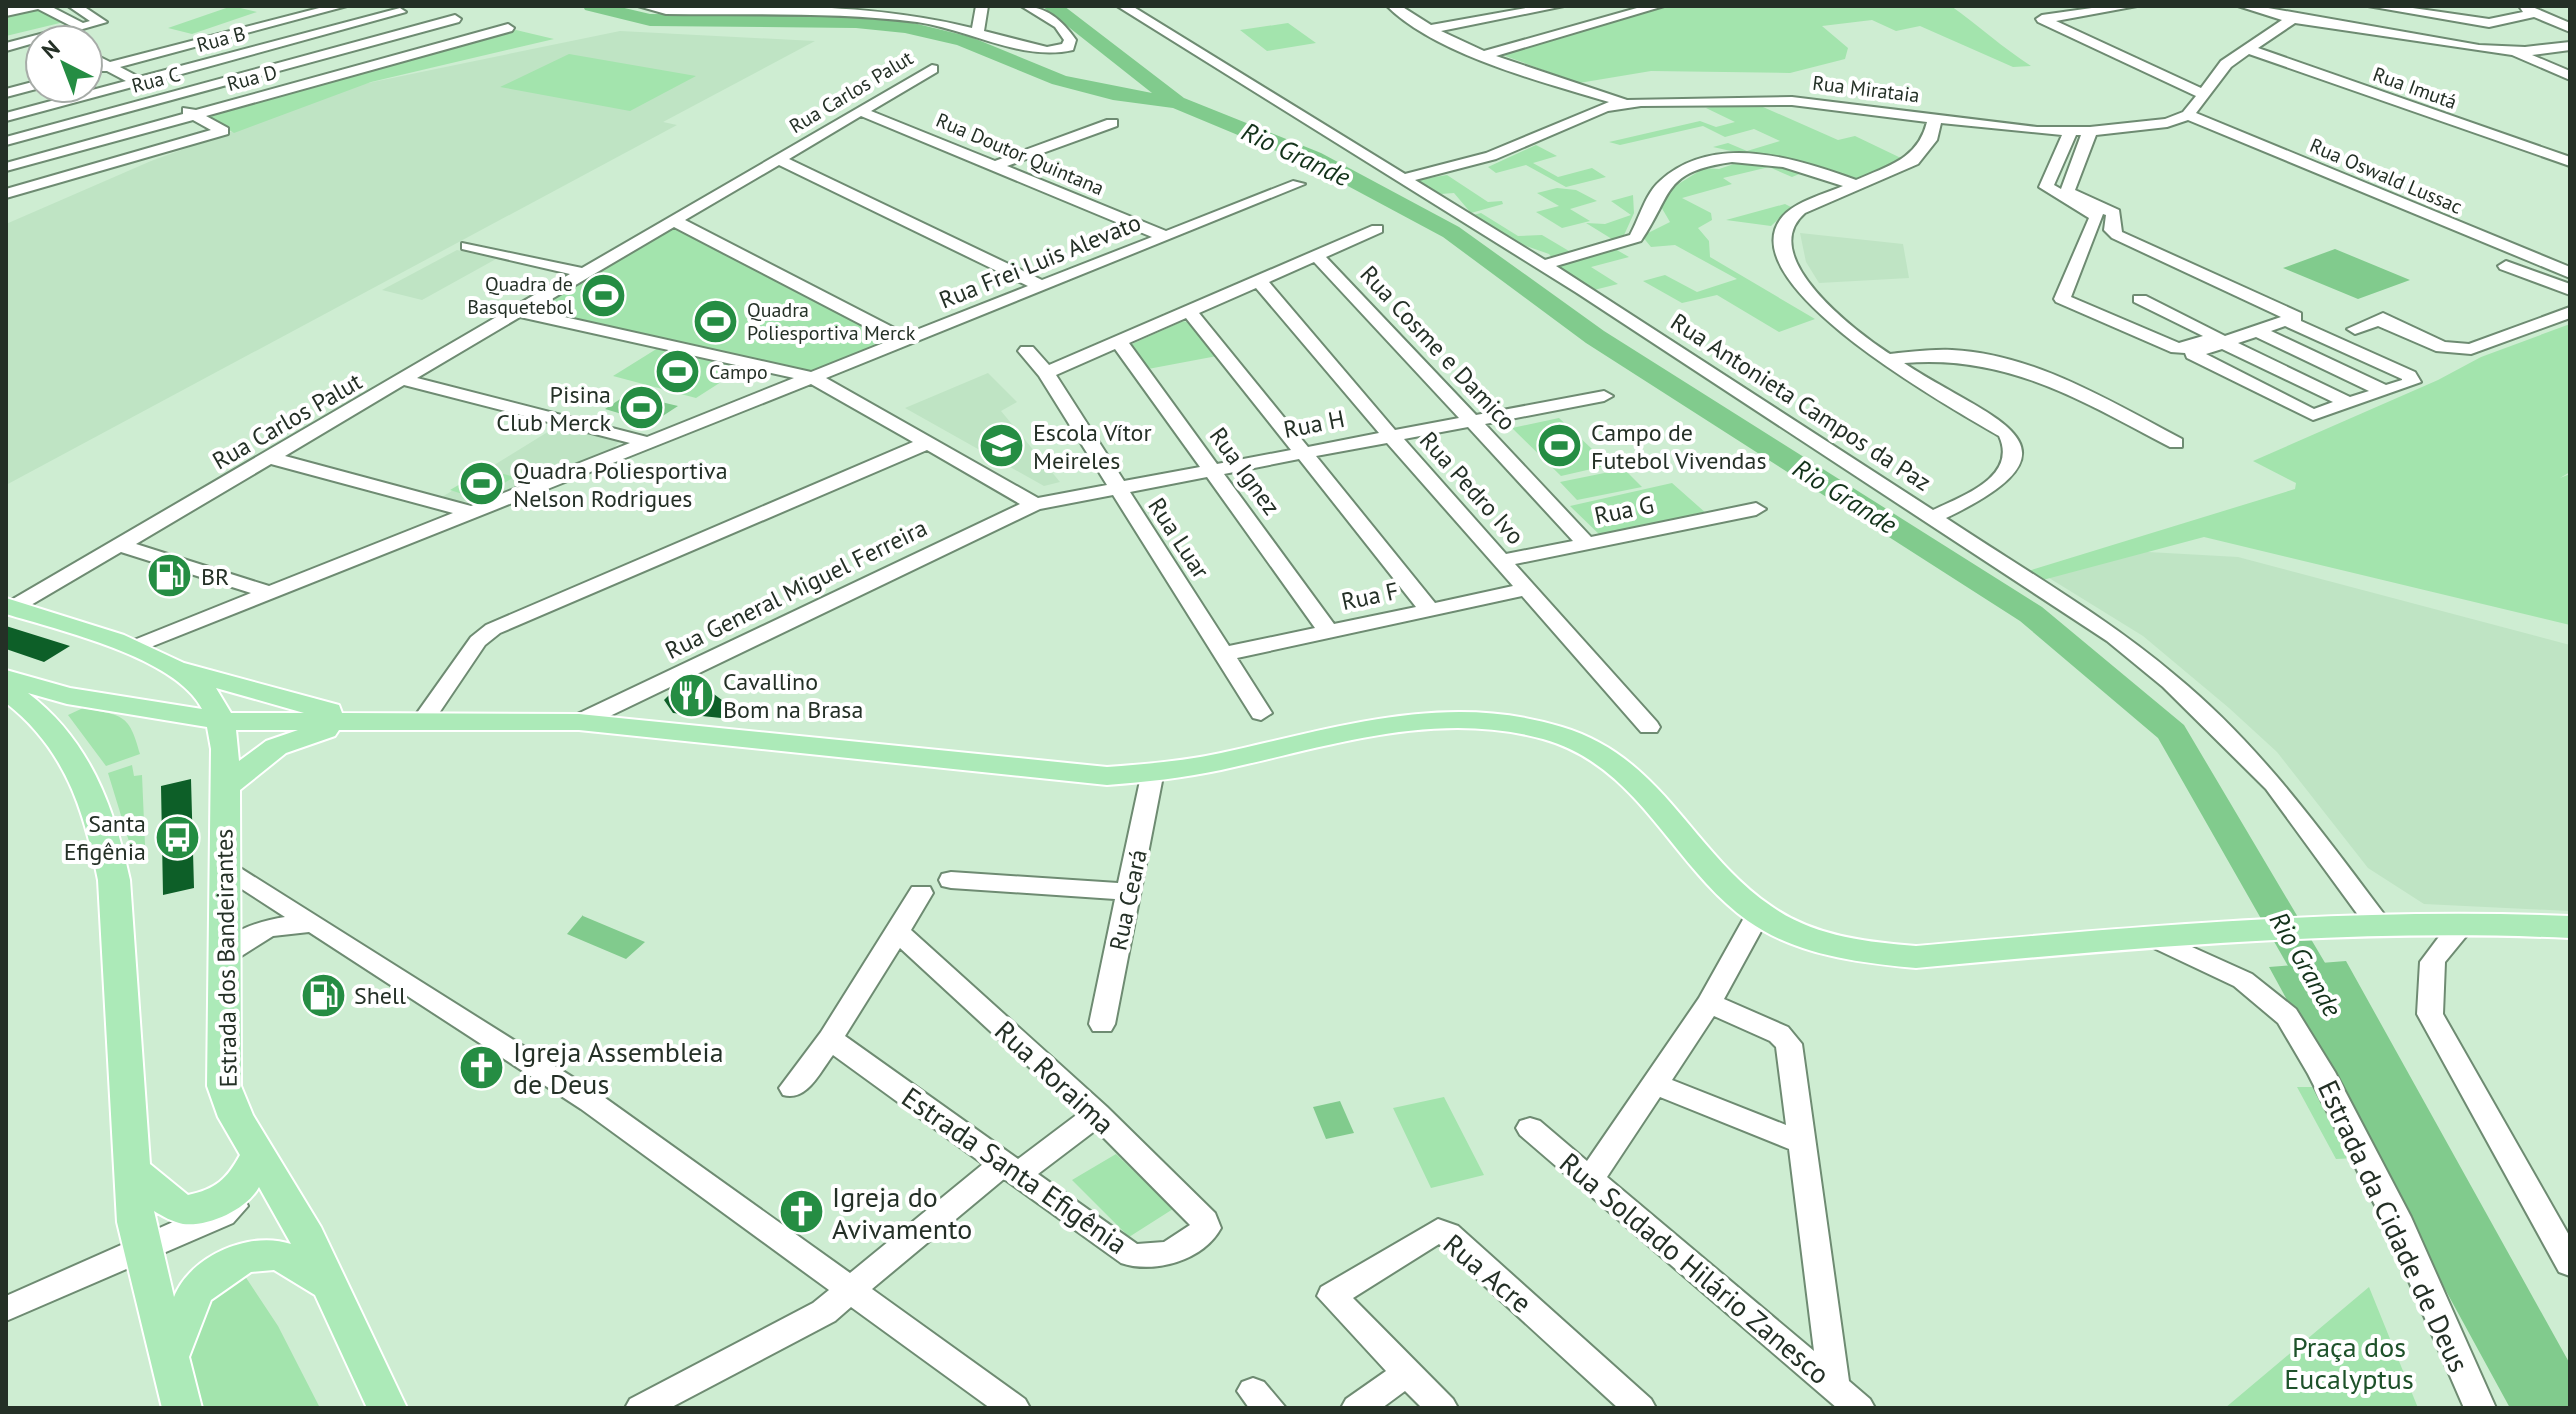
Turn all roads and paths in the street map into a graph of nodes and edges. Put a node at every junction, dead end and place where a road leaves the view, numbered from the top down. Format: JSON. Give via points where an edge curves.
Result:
{"nodes":[{"id":1,"x":35,"y":6,"type":"edge"},
{"id":2,"x":41,"y":6,"type":"edge"},
{"id":3,"x":74,"y":6,"type":"edge"},
{"id":4,"x":341,"y":6,"type":"edge"},
{"id":5,"x":357,"y":6,"type":"edge"},
{"id":6,"x":644,"y":6,"type":"edge"},
{"id":7,"x":982,"y":6,"type":"edge"},
{"id":8,"x":1027,"y":6,"type":"edge"},
{"id":9,"x":1123,"y":6,"type":"edge"},
{"id":10,"x":1393,"y":6,"type":"edge"},
{"id":11,"x":1558,"y":6,"type":"edge"},
{"id":12,"x":1658,"y":6,"type":"edge"},
{"id":13,"x":2131,"y":6,"type":"edge"},
{"id":14,"x":2244,"y":6,"type":"edge"},
{"id":15,"x":2374,"y":6,"type":"edge"},
{"id":16,"x":2490,"y":6,"type":"edge"},
{"id":17,"x":2519,"y":6,"type":"edge"},
{"id":18,"x":742,"y":8,"type":"edge"},
{"id":19,"x":858,"y":10,"type":"edge"},
{"id":20,"x":6,"y":12,"type":"edge"},
{"id":21,"x":400,"y":12,"type":"junction"},
{"id":22,"x":2534,"y":13,"type":"junction"},
{"id":23,"x":2292,"y":19,"type":"junction"},
{"id":24,"x":467,"y":20,"type":"junction"},
{"id":25,"x":76,"y":24,"type":"edge"},
{"id":26,"x":94,"y":24,"type":"edge"},
{"id":27,"x":2570,"y":28,"type":"edge"},
{"id":28,"x":1425,"y":30,"type":"junction"},
{"id":29,"x":978,"y":32,"type":"junction"},
{"id":30,"x":2570,"y":46,"type":"edge"},
{"id":31,"x":2247,"y":49,"type":"junction"},
{"id":32,"x":2516,"y":52,"type":"junction"},
{"id":33,"x":1482,"y":56,"type":"junction"},
{"id":34,"x":104,"y":63,"type":"edge"},
{"id":35,"x":110,"y":66,"type":"junction"},
{"id":36,"x":104,"y":68,"type":"edge"},
{"id":37,"x":932,"y":69,"type":"dead end"},
{"id":38,"x":2570,"y":76,"type":"edge"},
{"id":39,"x":138,"y":82,"type":"junction"},
{"id":40,"x":2203,"y":94,"type":"junction"},
{"id":41,"x":166,"y":98,"type":"junction"},
{"id":42,"x":1627,"y":103,"type":"junction"},
{"id":43,"x":860,"y":111,"type":"junction"},
{"id":44,"x":195,"y":115,"type":"junction"},
{"id":45,"x":2188,"y":115,"type":"junction"},
{"id":46,"x":6,"y":117,"type":"edge"},
{"id":47,"x":1935,"y":118,"type":"junction"},
{"id":48,"x":1112,"y":123,"type":"dead end"},
{"id":49,"x":2090,"y":131,"type":"junction"},
{"id":50,"x":2070,"y":132,"type":"junction"},
{"id":51,"x":6,"y":141,"type":"edge"},
{"id":52,"x":779,"y":159,"type":"junction"},
{"id":53,"x":2570,"y":162,"type":"edge"},
{"id":54,"x":995,"y":166,"type":"junction"},
{"id":55,"x":6,"y":167,"type":"edge"},
{"id":56,"x":1405,"y":178,"type":"junction"},
{"id":57,"x":1298,"y":184,"type":"dead end"},
{"id":58,"x":1854,"y":185,"type":"junction"},
{"id":59,"x":6,"y":194,"type":"edge"},
{"id":60,"x":675,"y":221,"type":"junction"},
{"id":61,"x":1377,"y":229,"type":"dead end"},
{"id":62,"x":1164,"y":236,"type":"junction"},
{"id":63,"x":468,"y":246,"type":"dead end"},
{"id":64,"x":1317,"y":256,"type":"junction"},
{"id":65,"x":1544,"y":265,"type":"junction"},
{"id":66,"x":2506,"y":266,"type":"dead end"},
{"id":67,"x":584,"y":273,"type":"junction"},
{"id":68,"x":2570,"y":273,"type":"edge"},
{"id":69,"x":1259,"y":281,"type":"junction"},
{"id":70,"x":1042,"y":286,"type":"junction"},
{"id":71,"x":2570,"y":290,"type":"edge"},
{"id":72,"x":2140,"y":299,"type":"dead end"},
{"id":73,"x":1189,"y":311,"type":"junction"},
{"id":74,"x":520,"y":312,"type":"junction"},
{"id":75,"x":2570,"y":312,"type":"edge"},
{"id":76,"x":2288,"y":321,"type":"junction"},
{"id":77,"x":2355,"y":329,"type":"dead end"},
{"id":78,"x":2258,"y":331,"type":"junction"},
{"id":79,"x":907,"y":341,"type":"junction"},
{"id":80,"x":1119,"y":342,"type":"junction"},
{"id":81,"x":2224,"y":343,"type":"junction"},
{"id":82,"x":1027,"y":351,"type":"dead end"},
{"id":83,"x":1887,"y":359,"type":"junction"},
{"id":84,"x":1046,"y":373,"type":"junction"},
{"id":85,"x":812,"y":377,"type":"junction"},
{"id":86,"x":404,"y":380,"type":"junction"},
{"id":87,"x":2384,"y":391,"type":"junction"},
{"id":88,"x":1604,"y":396,"type":"dead end"},
{"id":89,"x":2350,"y":404,"type":"junction"},
{"id":90,"x":1470,"y":421,"type":"junction"},
{"id":91,"x":1389,"y":434,"type":"junction"},
{"id":92,"x":650,"y":443,"type":"junction"},
{"id":93,"x":927,"y":443,"type":"junction"},
{"id":94,"x":2176,"y":443,"type":"dead end"},
{"id":95,"x":1299,"y":451,"type":"junction"},
{"id":96,"x":271,"y":458,"type":"junction"},
{"id":97,"x":1210,"y":468,"type":"junction"},
{"id":98,"x":1115,"y":487,"type":"junction"},
{"id":99,"x":1035,"y":504,"type":"junction"},
{"id":100,"x":1756,"y":509,"type":"dead end"},
{"id":101,"x":474,"y":513,"type":"junction"},
{"id":102,"x":1931,"y":518,"type":"junction"},
{"id":103,"x":1588,"y":545,"type":"junction"},
{"id":104,"x":122,"y":546,"type":"junction"},
{"id":105,"x":1502,"y":561,"type":"junction"},
{"id":106,"x":1527,"y":589,"type":"junction"},
{"id":107,"x":271,"y":593,"type":"junction"},
{"id":108,"x":9,"y":607,"type":"edge"},
{"id":109,"x":1430,"y":610,"type":"junction"},
{"id":110,"x":1328,"y":631,"type":"junction"},
{"id":111,"x":131,"y":648,"type":"junction"},
{"id":112,"x":1224,"y":654,"type":"junction"},
{"id":113,"x":175,"y":668,"type":"junction"},
{"id":114,"x":6,"y":678,"type":"edge"},
{"id":115,"x":6,"y":690,"type":"edge"},
{"id":116,"x":1261,"y":713,"type":"dead end"},
{"id":117,"x":423,"y":720,"type":"junction"},
{"id":118,"x":221,"y":721,"type":"junction"},
{"id":119,"x":365,"y":721,"type":"junction"},
{"id":120,"x":579,"y":722,"type":"junction"},
{"id":121,"x":1649,"y":727,"type":"dead end"},
{"id":122,"x":1152,"y":776,"type":"junction"},
{"id":123,"x":223,"y":788,"type":"junction"},
{"id":124,"x":226,"y":867,"type":"junction"},
{"id":125,"x":951,"y":880,"type":"dead end"},
{"id":126,"x":1130,"y":892,"type":"junction"},
{"id":127,"x":921,"y":893,"type":"dead end"},
{"id":128,"x":1759,"y":913,"type":"junction"},
{"id":129,"x":2465,"y":923,"type":"junction"},
{"id":130,"x":310,"y":924,"type":"junction"},
{"id":131,"x":2371,"y":925,"type":"junction"},
{"id":132,"x":2570,"y":927,"type":"edge"},
{"id":133,"x":897,"y":931,"type":"junction"},
{"id":134,"x":2152,"y":937,"type":"junction"},
{"id":135,"x":226,"y":954,"type":"junction"},
{"id":136,"x":1709,"y":1003,"type":"junction"},
{"id":137,"x":1102,"y":1024,"type":"dead end"},
{"id":138,"x":830,"y":1039,"type":"junction"},
{"id":139,"x":1655,"y":1084,"type":"junction"},
{"id":140,"x":793,"y":1088,"type":"dead end"},
{"id":141,"x":1097,"y":1114,"type":"junction"},
{"id":142,"x":1530,"y":1128,"type":"dead end"},
{"id":143,"x":1803,"y":1143,"type":"junction"},
{"id":144,"x":264,"y":1163,"type":"junction"},
{"id":145,"x":1012,"y":1167,"type":"junction"},
{"id":146,"x":133,"y":1170,"type":"junction"},
{"id":147,"x":1591,"y":1178,"type":"junction"},
{"id":148,"x":1206,"y":1228,"type":"joint"},
{"id":149,"x":141,"y":1251,"type":"junction"},
{"id":150,"x":2570,"y":1264,"type":"edge"},
{"id":151,"x":332,"y":1287,"type":"junction"},
{"id":152,"x":849,"y":1290,"type":"junction"},
{"id":153,"x":6,"y":1309,"type":"edge"},
{"id":154,"x":170,"y":1356,"type":"junction"},
{"id":155,"x":1406,"y":1374,"type":"junction"},
{"id":156,"x":1834,"y":1385,"type":"junction"},
{"id":157,"x":182,"y":1408,"type":"edge"},
{"id":158,"x":387,"y":1408,"type":"edge"},
{"id":159,"x":641,"y":1408,"type":"edge"},
{"id":160,"x":1014,"y":1408,"type":"edge"},
{"id":161,"x":1357,"y":1408,"type":"edge"},
{"id":162,"x":1442,"y":1408,"type":"edge"},
{"id":163,"x":1640,"y":1408,"type":"edge"},
{"id":164,"x":1859,"y":1408,"type":"edge"},
{"id":165,"x":2480,"y":1408,"type":"edge"}],
"edges":[{"from":1,"to":20,"type":"street"},
{"from":2,"to":25,"type":"street"},
{"from":3,"to":26,"type":"street","via":[[101,20]]},
{"from":4,"to":35,"type":"street"},
{"from":5,"to":21,"type":"street"},
{"from":6,"to":18,"type":"street"},
{"from":7,"to":29,"type":"street"},
{"from":8,"to":29,"type":"street","via":[[1059,24],[1068,35],[1068,47],[1052,52]]},
{"from":9,"to":56,"type":"street","name":"Rua Antonieta Campos da Paz"},
{"from":10,"to":28,"type":"street"},
{"from":11,"to":28,"type":"street"},
{"from":12,"to":33,"type":"street"},
{"from":13,"to":40,"type":"street","via":[[2042,19]]},
{"from":14,"to":23,"type":"street"},
{"from":15,"to":22,"type":"street","via":[[2489,23]]},
{"from":16,"to":22,"type":"street"},
{"from":17,"to":22,"type":"street"},
{"from":18,"to":19,"type":"street"},
{"from":19,"to":29,"type":"street"},
{"from":21,"to":24,"type":"street"},
{"from":21,"to":39,"type":"street","name":"Rua B"},
{"from":22,"to":27,"type":"street"},
{"from":23,"to":31,"type":"street"},
{"from":23,"to":32,"type":"street"},
{"from":24,"to":41,"type":"street","name":"Rua C"},
{"from":24,"to":44,"type":"street","name":"Rua D","via":[[508,28]]},
{"from":28,"to":33,"type":"street"},
{"from":30,"to":32,"type":"street"},
{"from":31,"to":40,"type":"street","via":[[2215,76]]},
{"from":31,"to":53,"type":"street","name":"Rua Imutá"},
{"from":32,"to":38,"type":"street"},
{"from":33,"to":42,"type":"street"},
{"from":34,"to":35,"type":"street"},
{"from":35,"to":36,"type":"street"},
{"from":35,"to":39,"type":"street"},
{"from":37,"to":43,"type":"street","name":"Rua Carlos Palut"},
{"from":39,"to":41,"type":"street"},
{"from":39,"to":46,"type":"street","name":"Rua B"},
{"from":40,"to":45,"type":"street"},
{"from":41,"to":44,"type":"street"},
{"from":41,"to":51,"type":"street","name":"Rua C"},
{"from":42,"to":47,"type":"street","name":"Rua Mirataia","via":[[1792,101]]},
{"from":42,"to":56,"type":"street","name":"Rua Mirataia","via":[[1589,112],[1491,156]]},
{"from":43,"to":52,"type":"street","name":"Rua Carlos Palut"},
{"from":43,"to":54,"type":"street","name":"Rua Doutor Quintana"},
{"from":44,"to":55,"type":"street","name":"Rua D"},
{"from":44,"to":59,"type":"street","via":[[223,131]]},
{"from":45,"to":49,"type":"street","name":"Rua Mirataia","via":[[2145,127]]},
{"from":45,"to":68,"type":"street","name":"Rua Oswald Lussac"},
{"from":47,"to":50,"type":"street","name":"Rua Mirataia"},
{"from":47,"to":58,"type":"street","via":[[1930,140],[1913,161]]},
{"from":48,"to":54,"type":"street"},
{"from":49,"to":50,"type":"street","name":"Rua Mirataia"},
{"from":49,"to":76,"type":"street","via":[[2067,192],[2114,213],[2112,230],[2117,235],[2290,312],[2295,317]]},
{"from":50,"to":72,"type":"street","via":[[2046,187],[2097,216],[2062,299],[2177,348],[2217,336]]},
{"from":52,"to":60,"type":"street","name":"Rua Carlos Palut"},
{"from":52,"to":70,"type":"street"},
{"from":54,"to":62,"type":"street","name":"Rua Doutor Quintana"},
{"from":56,"to":65,"type":"street","name":"Rua Antonieta Campos da Paz"},
{"from":57,"to":62,"type":"street","name":"Rua Frei Luis Alevato"},
{"from":58,"to":65,"type":"street","via":[[1787,162],[1712,162],[1668,182],[1636,238]]},
{"from":58,"to":83,"type":"street","via":[[1788,220],[1783,247],[1797,279],[1823,309]]},
{"from":60,"to":67,"type":"street","name":"Rua Carlos Palut"},
{"from":60,"to":79,"type":"street"},
{"from":61,"to":64,"type":"street"},
{"from":62,"to":70,"type":"street","name":"Rua Frei Luis Alevato"},
{"from":63,"to":67,"type":"street"},
{"from":64,"to":69,"type":"street"},
{"from":64,"to":90,"type":"street","name":"Rua Cosme e Damico"},
{"from":65,"to":102,"type":"street","name":"Rua Antonieta Campos da Paz"},
{"from":66,"to":71,"type":"street"},
{"from":67,"to":74,"type":"street","name":"Rua Carlos Palut"},
{"from":69,"to":73,"type":"street"},
{"from":69,"to":91,"type":"street","name":"Rua Pedro Ivo"},
{"from":70,"to":79,"type":"street","name":"Rua Frei Luis Alevato"},
{"from":73,"to":80,"type":"street"},
{"from":73,"to":95,"type":"street"},
{"from":74,"to":85,"type":"street"},
{"from":74,"to":86,"type":"street","name":"Rua Carlos Palut"},
{"from":75,"to":77,"type":"street","via":[[2471,349],[2442,347],[2398,328]]},
{"from":76,"to":78,"type":"street"},
{"from":76,"to":87,"type":"street","via":[[2413,380]]},
{"from":78,"to":81,"type":"street"},
{"from":78,"to":87,"type":"street"},
{"from":79,"to":85,"type":"street","name":"Rua Frei Luis Alevato"},
{"from":80,"to":84,"type":"street"},
{"from":80,"to":97,"type":"street","name":"Rua Ignez"},
{"from":81,"to":89,"type":"street"},
{"from":81,"to":89,"type":"street","via":[[2193,354],[2308,413],[2318,415]]},
{"from":82,"to":84,"type":"street","name":"Rua Luar"},
{"from":83,"to":94,"type":"street","via":[[1956,355],[2005,367],[2077,392]]},
{"from":83,"to":102,"type":"street","via":[[2007,433],[2014,444],[2014,462],[2001,479]]},
{"from":84,"to":98,"type":"street","name":"Rua Luar"},
{"from":85,"to":92,"type":"street","name":"Rua Frei Luis Alevato"},
{"from":85,"to":93,"type":"street"},
{"from":86,"to":92,"type":"street"},
{"from":86,"to":96,"type":"street","name":"Rua Carlos Palut"},
{"from":87,"to":89,"type":"street"},
{"from":88,"to":90,"type":"street","name":"Rua H"},
{"from":90,"to":91,"type":"street","name":"Rua H"},
{"from":90,"to":103,"type":"street","name":"Rua Cosme e Damico"},
{"from":91,"to":95,"type":"street","name":"Rua H"},
{"from":91,"to":105,"type":"street","name":"Rua Pedro Ivo"},
{"from":92,"to":101,"type":"street","name":"Rua Frei Luis Alevato"},
{"from":93,"to":99,"type":"street"},
{"from":93,"to":117,"type":"street","via":[[493,629],[470,651]]},
{"from":95,"to":97,"type":"street","name":"Rua H"},
{"from":95,"to":109,"type":"street"},
{"from":96,"to":101,"type":"street"},
{"from":96,"to":104,"type":"street","name":"Rua Carlos Palut"},
{"from":97,"to":98,"type":"street","name":"Rua H"},
{"from":97,"to":110,"type":"street","name":"Rua Ignez"},
{"from":98,"to":99,"type":"street","name":"Rua H"},
{"from":98,"to":112,"type":"street","name":"Rua Luar"},
{"from":99,"to":120,"type":"street","name":"Rua General Miguel Ferreira"},
{"from":100,"to":103,"type":"street","name":"Rua G"},
{"from":101,"to":107,"type":"street","name":"Rua Frei Luis Alevato"},
{"from":102,"to":131,"type":"street","name":"Rua Antonieta Campos da Paz","via":[[2114,637],[2171,682],[2274,784]]},
{"from":103,"to":105,"type":"street","name":"Rua G"},
{"from":104,"to":107,"type":"street"},
{"from":104,"to":108,"type":"street","name":"Rua Carlos Palut"},
{"from":105,"to":106,"type":"street","name":"Rua Pedro Ivo"},
{"from":106,"to":109,"type":"street","name":"Rua F"},
{"from":106,"to":121,"type":"street","name":"Rua Pedro Ivo"},
{"from":107,"to":111,"type":"street","name":"Rua Frei Luis Alevato"},
{"from":108,"to":111,"type":"main road","name":"Estrada dos Bandeirantes"},
{"from":109,"to":110,"type":"street","name":"Rua F"},
{"from":110,"to":112,"type":"street","name":"Rua F"},
{"from":111,"to":113,"type":"main road","name":"Estrada dos Bandeirantes"},
{"from":112,"to":116,"type":"street","name":"Rua Luar"},
{"from":113,"to":118,"type":"main road","name":"Estrada dos Bandeirantes","via":[[208,695]]},
{"from":113,"to":119,"type":"main road"},
{"from":114,"to":118,"type":"main road","via":[[67,696]]},
{"from":115,"to":146,"type":"main road","via":[[42,716],[72,752],[107,842]]},
{"from":117,"to":119,"type":"main road"},
{"from":117,"to":120,"type":"main road"},
{"from":118,"to":119,"type":"main road"},
{"from":118,"to":123,"type":"main road","name":"Estrada dos Bandeirantes"},
{"from":119,"to":123,"type":"main road","via":[[284,743]]},
{"from":120,"to":122,"type":"main road","via":[[1093,775]]},
{"from":122,"to":126,"type":"street","name":"Rua Ceará"},
{"from":122,"to":128,"type":"main road","via":[[1417,721],[1487,719],[1535,727],[1589,747],[1628,770]]},
{"from":123,"to":124,"type":"main road","name":"Estrada dos Bandeirantes"},
{"from":124,"to":130,"type":"street"},
{"from":124,"to":135,"type":"main road","name":"Estrada dos Bandeirantes"},
{"from":125,"to":126,"type":"street"},
{"from":126,"to":137,"type":"street","name":"Rua Ceará"},
{"from":127,"to":133,"type":"street"},
{"from":128,"to":134,"type":"main road","via":[[1828,942],[1916,957]]},
{"from":128,"to":136,"type":"street"},
{"from":129,"to":131,"type":"main road"},
{"from":129,"to":132,"type":"main road"},
{"from":129,"to":150,"type":"street","via":[[2428,968],[2430,1014]]},
{"from":130,"to":135,"type":"street","via":[[267,928]]},
{"from":130,"to":152,"type":"street","via":[[591,1102]]},
{"from":131,"to":134,"type":"main road"},
{"from":133,"to":138,"type":"street"},
{"from":133,"to":141,"type":"street","name":"Rua Roraima"},
{"from":134,"to":165,"type":"street","name":"Estrada da Cidade de Deus","via":[[2243,980],[2287,1016],[2396,1217]]},
{"from":135,"to":144,"type":"main road","name":"Estrada dos Bandeirantes","via":[[224,1086]]},
{"from":136,"to":139,"type":"street"},
{"from":136,"to":143,"type":"street","via":[[1779,1034],[1789,1044]]},
{"from":138,"to":140,"type":"street"},
{"from":138,"to":145,"type":"street","name":"Estrada Santa Efigênia"},
{"from":139,"to":143,"type":"street"},
{"from":139,"to":147,"type":"street"},
{"from":141,"to":145,"type":"street"},
{"from":141,"to":148,"type":"street","name":"Rua Roraima","via":[[1205,1221]]},
{"from":142,"to":147,"type":"street","name":"Rua Soldado Hilário Zanesco"},
{"from":143,"to":156,"type":"street"},
{"from":144,"to":146,"type":"main road","via":[[218,1203],[185,1210],[168,1202]]},
{"from":144,"to":149,"type":"street","via":[[223,1215]]},
{"from":144,"to":151,"type":"main road","name":"Estrada dos Bandeirantes"},
{"from":145,"to":148,"type":"street","name":"Estrada Santa Efigênia","via":[[1131,1255],[1155,1259]]},
{"from":145,"to":152,"type":"street"},
{"from":146,"to":149,"type":"main road"},
{"from":147,"to":156,"type":"street","name":"Rua Soldado Hilário Zanesco"},
{"from":149,"to":153,"type":"street"},
{"from":149,"to":154,"type":"main road"},
{"from":151,"to":154,"type":"main road","via":[[280,1255],[245,1257],[195,1291]]},
{"from":151,"to":158,"type":"main road","name":"Estrada dos Bandeirantes"},
{"from":152,"to":159,"type":"street","via":[[824,1312]]},
{"from":152,"to":160,"type":"street"},
{"from":154,"to":157,"type":"main road"},
{"from":155,"to":161,"type":"street"},
{"from":155,"to":162,"type":"street","name":"Rua Acre"},
{"from":155,"to":163,"type":"street","name":"Rua Acre","via":[[1332,1296],[1438,1230]]},
{"from":156,"to":164,"type":"street","name":"Rua Soldado Hilário Zanesco"}]}
